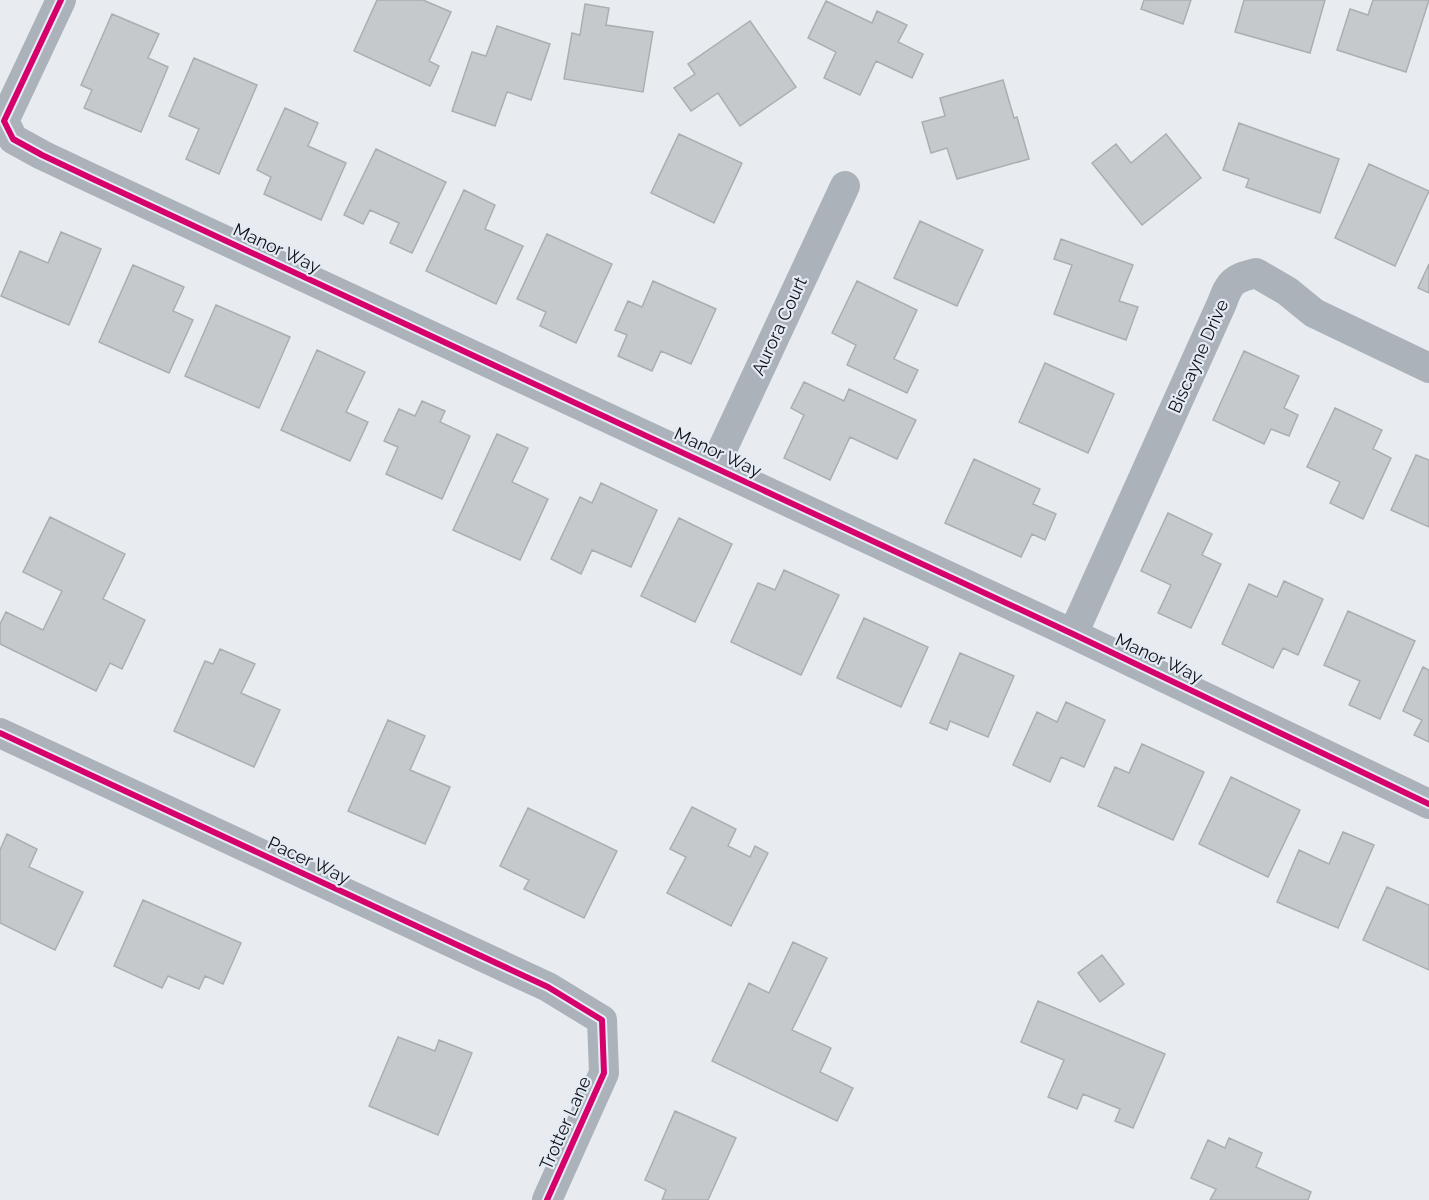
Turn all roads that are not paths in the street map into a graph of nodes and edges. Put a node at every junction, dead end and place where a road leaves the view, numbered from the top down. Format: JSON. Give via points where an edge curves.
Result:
{"nodes":[{"id":1,"x":61,"y":0,"type":"edge"},
{"id":2,"x":845,"y":186,"type":"dead end"},
{"id":3,"x":1429,"y":368,"type":"edge"},
{"id":4,"x":714,"y":466,"type":"junction"},
{"id":5,"x":1073,"y":634,"type":"junction"},
{"id":6,"x":0,"y":733,"type":"edge"},
{"id":7,"x":1429,"y":804,"type":"edge"},
{"id":8,"x":602,"y":1020,"type":"joint"},
{"id":9,"x":547,"y":1200,"type":"edge"}],
"edges":[{"from":1,"to":4,"type":"street","name":"Manor Way","via":[[4,121],[13,139]]},
{"from":2,"to":4,"type":"street","name":"Aurora Court"},
{"from":3,"to":5,"type":"street","name":"Biscayne Drive","via":[[1314,313],[1256,273],[1240,277],[1228,286]]},
{"from":4,"to":5,"type":"street","name":"Manor Way"},
{"from":5,"to":7,"type":"street","name":"Manor Way"},
{"from":6,"to":8,"type":"street","name":"Pacer Way","via":[[548,987]]},
{"from":8,"to":9,"type":"street","name":"Trotter Lane","via":[[604,1073]]}]}
